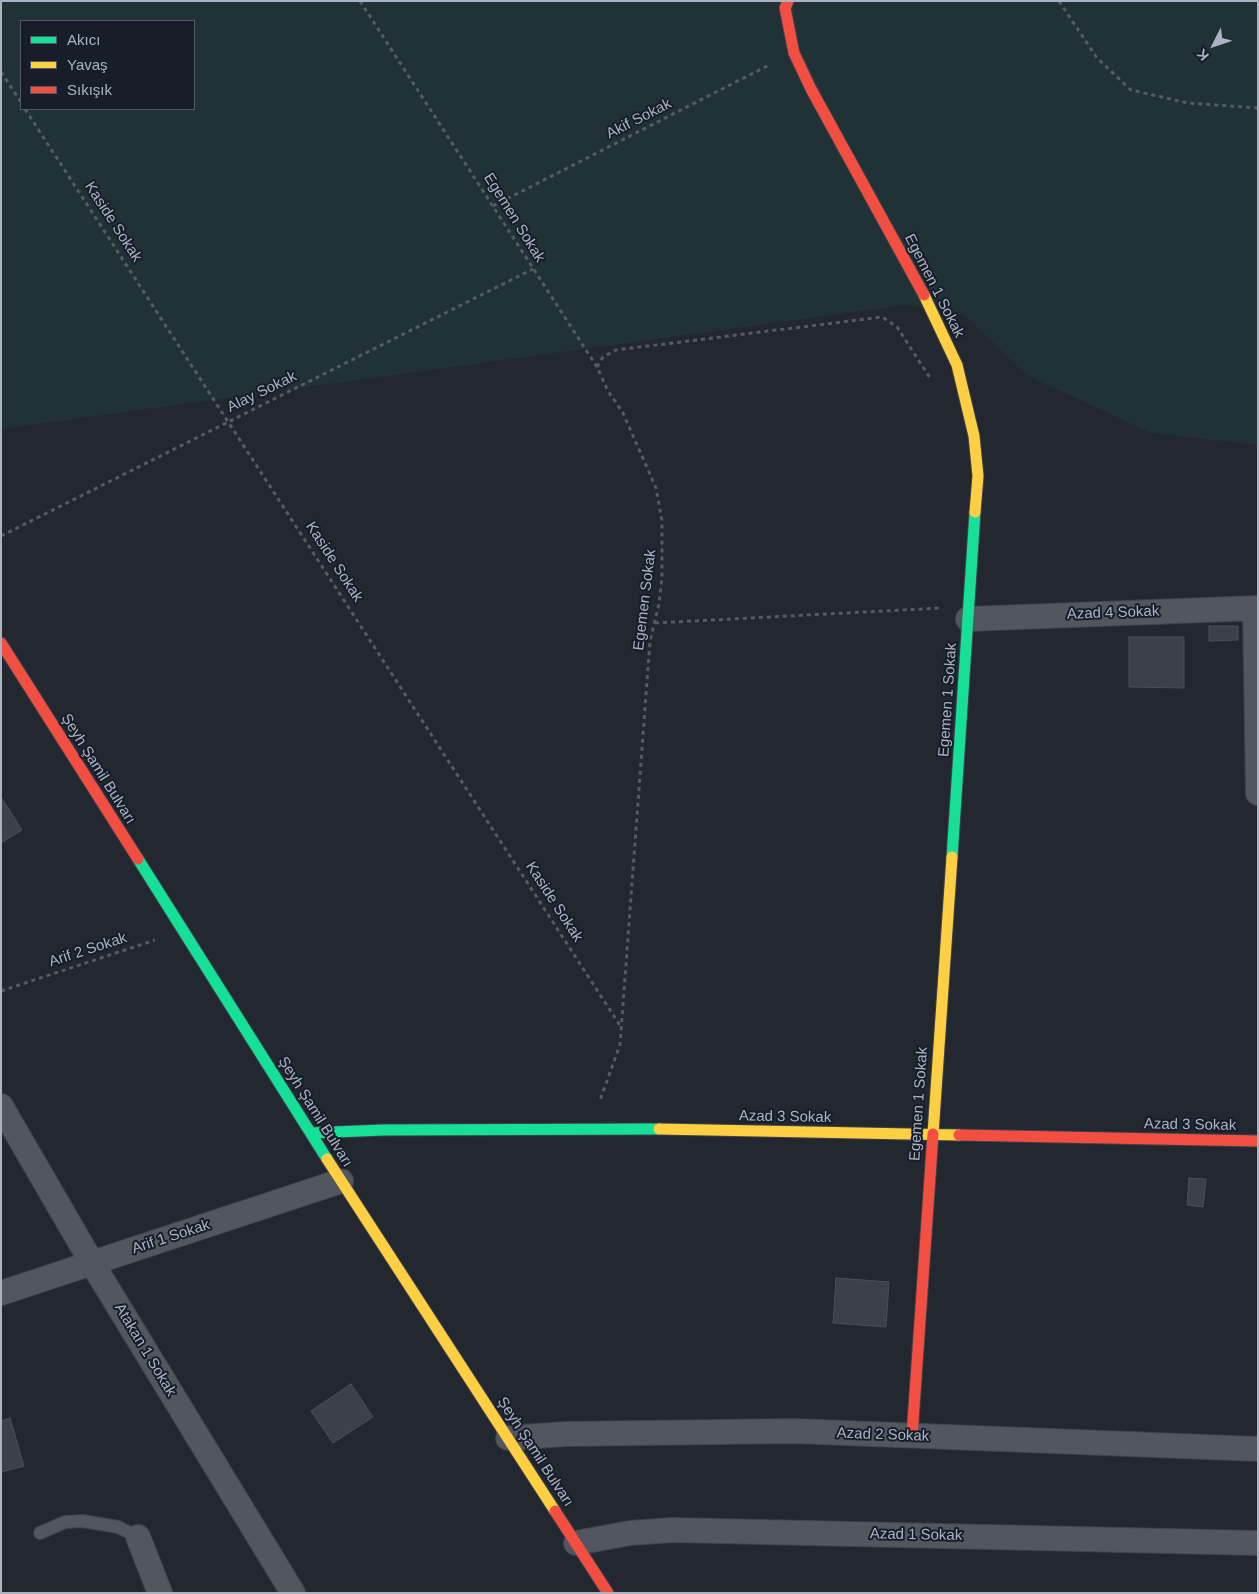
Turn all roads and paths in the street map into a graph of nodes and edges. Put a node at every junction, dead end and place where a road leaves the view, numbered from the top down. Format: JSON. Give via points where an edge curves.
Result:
{"nodes":[{"id":1,"x":360,"y":1,"type":"edge"},
{"id":2,"x":1059,"y":1,"type":"edge"},
{"id":3,"x":786,"y":5,"type":"edge"},
{"id":4,"x":794,"y":53,"type":"junction"},
{"id":5,"x":1,"y":72,"type":"edge"},
{"id":6,"x":20,"y":100,"type":"edge"},
{"id":7,"x":1258,"y":108,"type":"edge"},
{"id":8,"x":26,"y":110,"type":"edge"},
{"id":9,"x":494,"y":206,"type":"junction"},
{"id":10,"x":533,"y":269,"type":"junction"},
{"id":11,"x":598,"y":367,"type":"junction"},
{"id":12,"x":932,"y":380,"type":"dead end"},
{"id":13,"x":229,"y":420,"type":"junction"},
{"id":14,"x":1,"y":536,"type":"edge"},
{"id":15,"x":1256,"y":608,"type":"edge"},
{"id":16,"x":969,"y":612,"type":"junction"},
{"id":17,"x":655,"y":623,"type":"junction"},
{"id":18,"x":1,"y":643,"type":"edge"},
{"id":19,"x":1258,"y":793,"type":"edge"},
{"id":20,"x":182,"y":930,"type":"junction"},
{"id":21,"x":1,"y":991,"type":"edge"},
{"id":22,"x":622,"y":1028,"type":"junction"},
{"id":23,"x":1,"y":1106,"type":"edge"},
{"id":24,"x":584,"y":1128,"type":"junction"},
{"id":25,"x":311,"y":1133,"type":"junction"},
{"id":26,"x":932,"y":1136,"type":"junction"},
{"id":27,"x":1258,"y":1141,"type":"edge"},
{"id":28,"x":341,"y":1182,"type":"junction"},
{"id":29,"x":92,"y":1263,"type":"junction"},
{"id":30,"x":1,"y":1293,"type":"edge"},
{"id":31,"x":912,"y":1436,"type":"junction"},
{"id":32,"x":508,"y":1438,"type":"junction"},
{"id":33,"x":1258,"y":1449,"type":"edge"},
{"id":34,"x":40,"y":1533,"type":"dead end"},
{"id":35,"x":138,"y":1537,"type":"joint"},
{"id":36,"x":576,"y":1543,"type":"junction"},
{"id":37,"x":1258,"y":1543,"type":"edge"},
{"id":38,"x":160,"y":1593,"type":"edge"},
{"id":39,"x":293,"y":1593,"type":"edge"},
{"id":40,"x":608,"y":1593,"type":"edge"}],
"edges":[{"from":1,"to":9,"type":"path","name":"Egemen Sokak"},
{"from":2,"to":7,"type":"path","via":[[1097,58],[1131,90],[1188,103]]},
{"from":3,"to":4,"type":"street","name":"Egemen 1 Sokak"},
{"from":4,"to":9,"type":"path","name":"Akif Sokak"},
{"from":4,"to":16,"type":"street","name":"Egemen 1 Sokak","via":[[811,90],[923,293],[957,366],[974,436],[978,476]]},
{"from":5,"to":6,"type":"path"},
{"from":8,"to":13,"type":"path","name":"Kaside Sokak"},
{"from":9,"to":10,"type":"path","name":"Egemen Sokak"},
{"from":10,"to":11,"type":"path","name":"Egemen Sokak"},
{"from":10,"to":13,"type":"path","name":"Alay Sokak"},
{"from":11,"to":12,"type":"path","via":[[603,357],[616,350],[882,317],[897,327]]},
{"from":11,"to":17,"type":"path","name":"Egemen Sokak","via":[[608,391],[623,413],[656,488],[663,546]]},
{"from":13,"to":14,"type":"path","name":"Alay Sokak"},
{"from":13,"to":22,"type":"path","name":"Kaside Sokak"},
{"from":15,"to":16,"type":"street","name":"Azad 4 Sokak"},
{"from":15,"to":19,"type":"street"},
{"from":16,"to":17,"type":"path"},
{"from":16,"to":26,"type":"street","name":"Egemen 1 Sokak"},
{"from":17,"to":22,"type":"path","name":"Egemen Sokak","via":[[650,642]]},
{"from":18,"to":20,"type":"street","name":"Şeyh Şamil Bulvarı"},
{"from":20,"to":21,"type":"path","name":"Arif 2 Sokak"},
{"from":20,"to":25,"type":"street","name":"Şeyh Şamil Bulvarı"},
{"from":22,"to":24,"type":"path","name":"Egemen Sokak","via":[[620,1045],[599,1103]]},
{"from":23,"to":29,"type":"street","name":"Atakan 1 Sokak"},
{"from":24,"to":25,"type":"street","name":"Azad 3 Sokak"},
{"from":24,"to":26,"type":"street","name":"Azad 3 Sokak"},
{"from":25,"to":28,"type":"street","name":"Şeyh Şamil Bulvarı"},
{"from":26,"to":27,"type":"street","name":"Azad 3 Sokak"},
{"from":26,"to":31,"type":"street","name":"Egemen 1 Sokak"},
{"from":28,"to":29,"type":"street","name":"Arif 1 Sokak"},
{"from":28,"to":32,"type":"street","name":"Şeyh Şamil Bulvarı"},
{"from":29,"to":30,"type":"street","name":"Arif 1 Sokak"},
{"from":29,"to":39,"type":"street","name":"Atakan 1 Sokak"},
{"from":31,"to":32,"type":"street","name":"Azad 2 Sokak","via":[[794,1431],[566,1434]]},
{"from":31,"to":33,"type":"street","name":"Azad 2 Sokak"},
{"from":32,"to":36,"type":"street","name":"Şeyh Şamil Bulvarı"},
{"from":34,"to":35,"type":"lane","via":[[65,1522],[83,1522],[118,1527]]},
{"from":35,"to":38,"type":"street"},
{"from":36,"to":37,"type":"street","name":"Azad 1 Sokak","via":[[630,1533],[672,1530]]},
{"from":36,"to":40,"type":"street","name":"Şeyh Şamil Bulvarı"}]}
